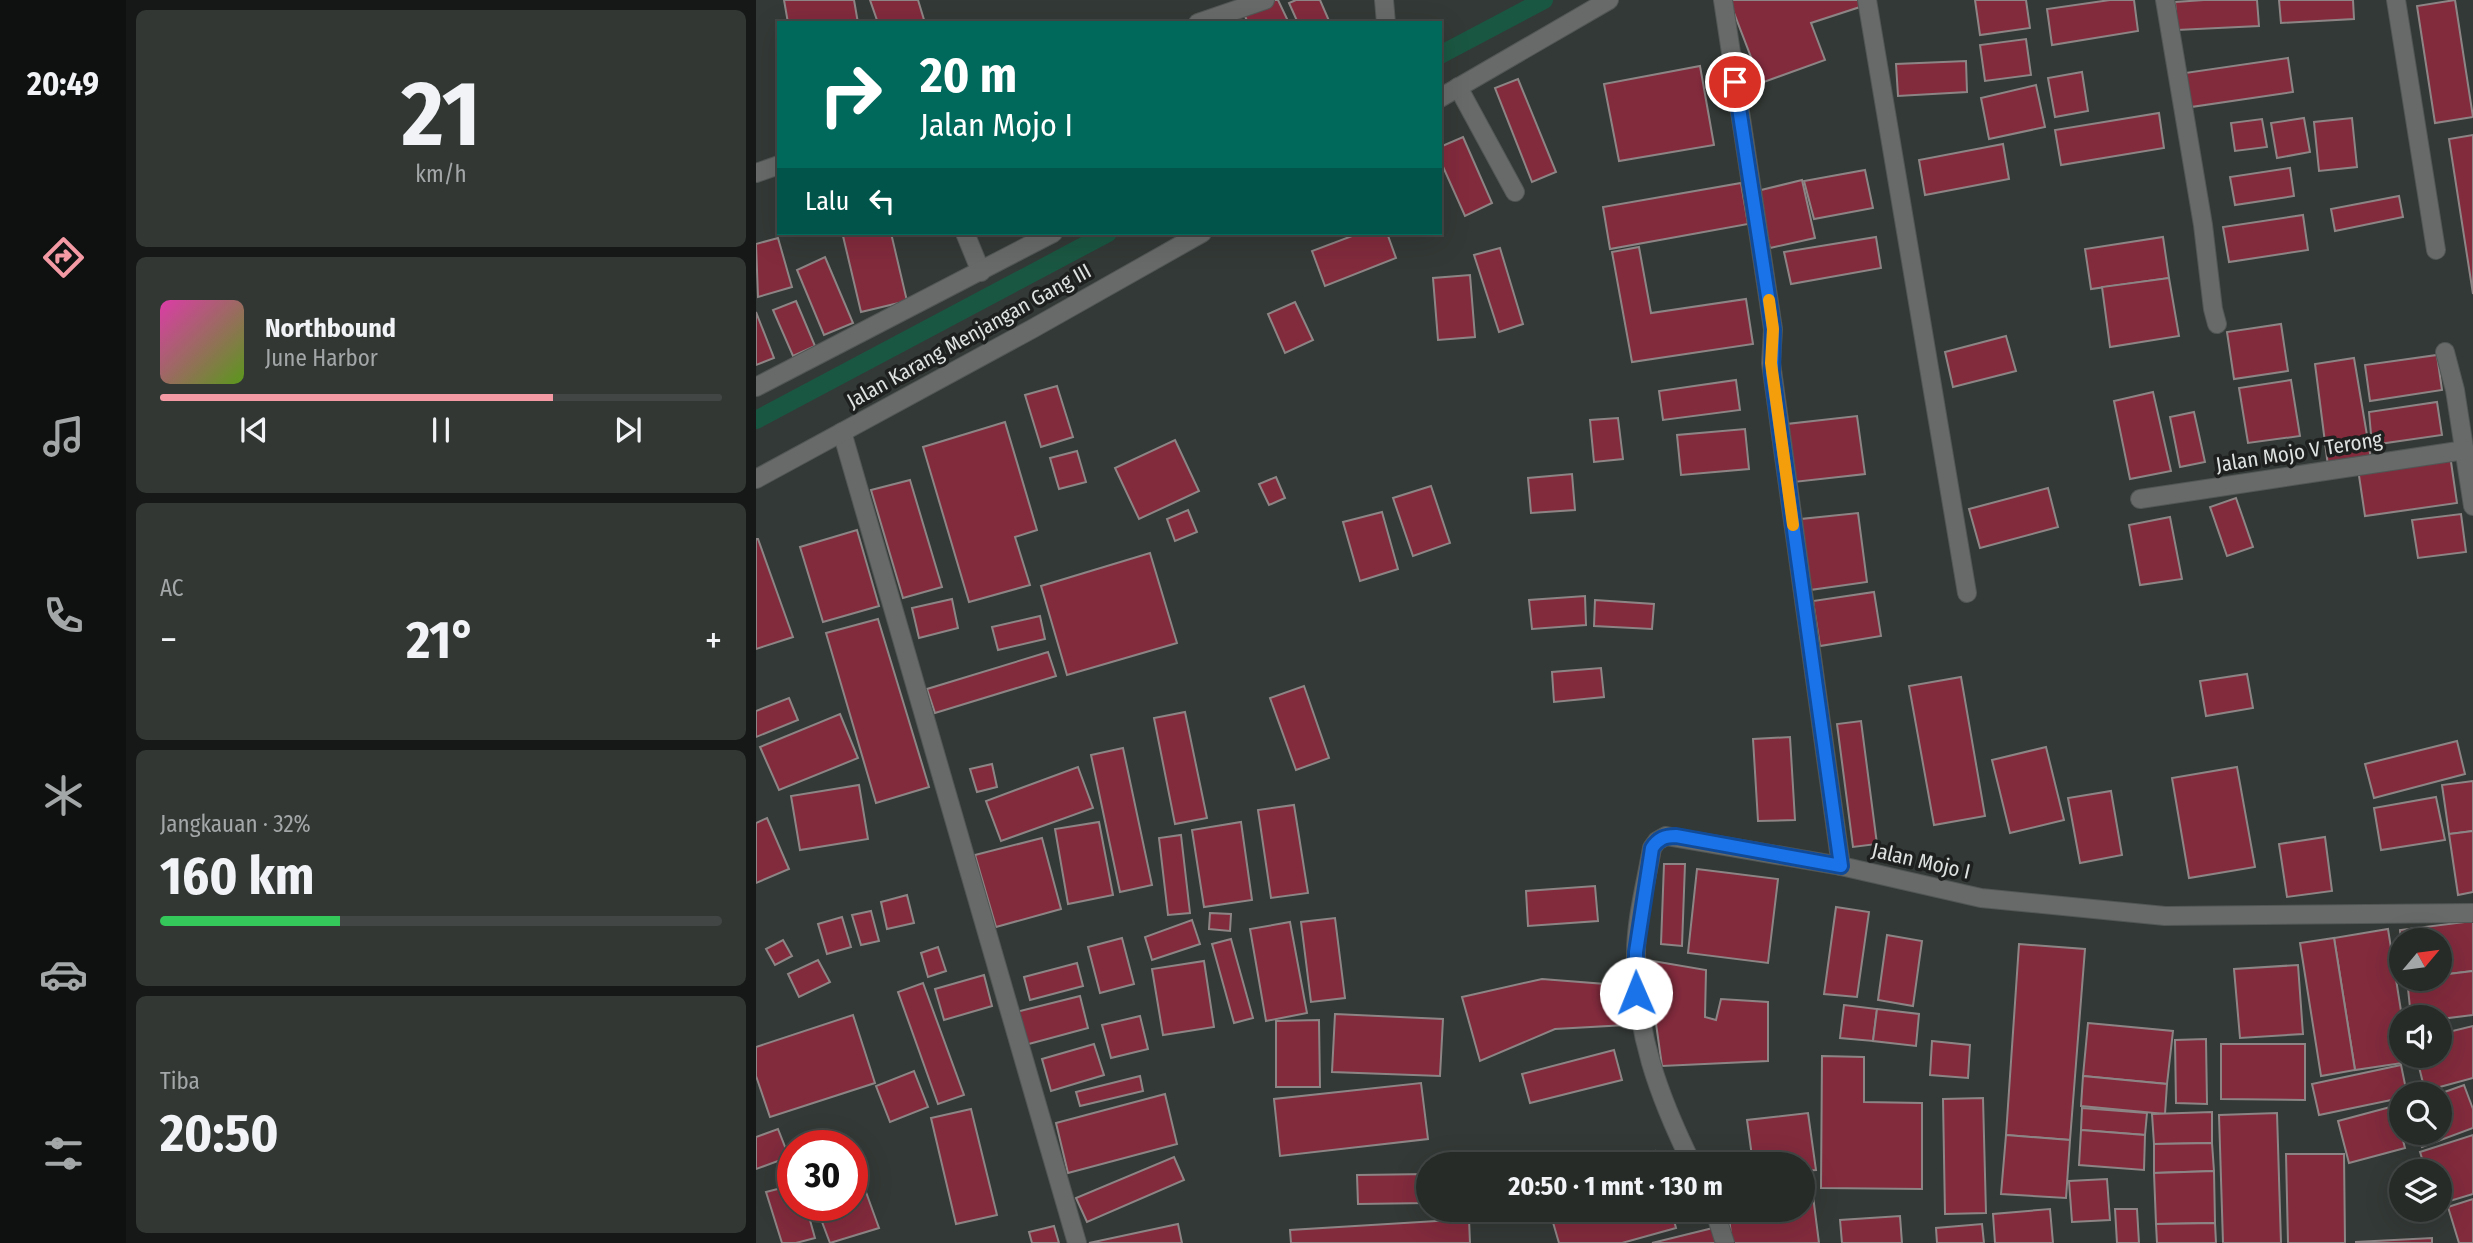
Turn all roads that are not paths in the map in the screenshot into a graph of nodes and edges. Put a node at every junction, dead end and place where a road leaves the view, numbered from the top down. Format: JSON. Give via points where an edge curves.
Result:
{"nodes":[{"id":1,"x":1265,"y":0,"type":"edge"},
{"id":2,"x":1384,"y":0,"type":"edge"},
{"id":3,"x":1609,"y":0,"type":"edge"},
{"id":4,"x":1723,"y":0,"type":"edge"},
{"id":5,"x":1867,"y":0,"type":"edge"},
{"id":6,"x":2165,"y":0,"type":"edge"},
{"id":7,"x":2396,"y":0,"type":"edge"},
{"id":8,"x":1204,"y":21,"type":"edge"},
{"id":9,"x":1386,"y":21,"type":"edge"},
{"id":10,"x":1458,"y":87,"type":"junction"},
{"id":11,"x":1442,"y":96,"type":"edge"},
{"id":12,"x":777,"y":166,"type":"edge"},
{"id":13,"x":756,"y":173,"type":"edge"},
{"id":14,"x":1515,"y":192,"type":"dead end"},
{"id":15,"x":966,"y":235,"type":"edge"},
{"id":16,"x":1049,"y":235,"type":"edge"},
{"id":17,"x":1198,"y":235,"type":"edge"},
{"id":18,"x":2436,"y":250,"type":"dead end"},
{"id":19,"x":981,"y":272,"type":"junction"},
{"id":20,"x":2217,"y":324,"type":"dead end"},
{"id":21,"x":2445,"y":352,"type":"dead end"},
{"id":22,"x":756,"y":387,"type":"edge"},
{"id":23,"x":842,"y":432,"type":"junction"},
{"id":24,"x":2465,"y":450,"type":"junction"},
{"id":25,"x":756,"y":478,"type":"edge"},
{"id":26,"x":2140,"y":499,"type":"dead end"},
{"id":27,"x":2473,"y":506,"type":"edge"},
{"id":28,"x":1966,"y":593,"type":"dead end"},
{"id":29,"x":1841,"y":866,"type":"junction"},
{"id":30,"x":2473,"y":913,"type":"edge"},
{"id":31,"x":1686,"y":1152,"type":"edge"},
{"id":32,"x":1718,"y":1222,"type":"edge"},
{"id":33,"x":1077,"y":1243,"type":"edge"},
{"id":34,"x":1725,"y":1243,"type":"edge"}],
"edges":[{"from":1,"to":8,"type":"street"},
{"from":2,"to":9,"type":"street"},
{"from":3,"to":10,"type":"street"},
{"from":4,"to":29,"type":"street","via":[[1773,329],[1772,373]]},
{"from":5,"to":28,"type":"street"},
{"from":6,"to":20,"type":"street"},
{"from":7,"to":18,"type":"street"},
{"from":10,"to":11,"type":"street"},
{"from":10,"to":14,"type":"street"},
{"from":12,"to":13,"type":"street"},
{"from":15,"to":19,"type":"street"},
{"from":16,"to":19,"type":"street"},
{"from":17,"to":23,"type":"street","name":"Jalan Karang Menjangan Gang III"},
{"from":19,"to":22,"type":"street"},
{"from":21,"to":24,"type":"street"},
{"from":23,"to":25,"type":"street","name":"Jalan Karang Menjangan Gang III"},
{"from":23,"to":33,"type":"street"},
{"from":24,"to":26,"type":"street","name":"Jalan Mojo V Terong"},
{"from":24,"to":27,"type":"street"},
{"from":29,"to":30,"type":"street","name":"Jalan Mojo I","via":[[1981,898],[2165,916]]},
{"from":29,"to":31,"type":"street","name":"Jalan Mojo I","via":[[1676,836],[1666,836],[1652,848],[1636,952],[1639,1019],[1647,1053]]},
{"from":32,"to":34,"type":"street"}]}
